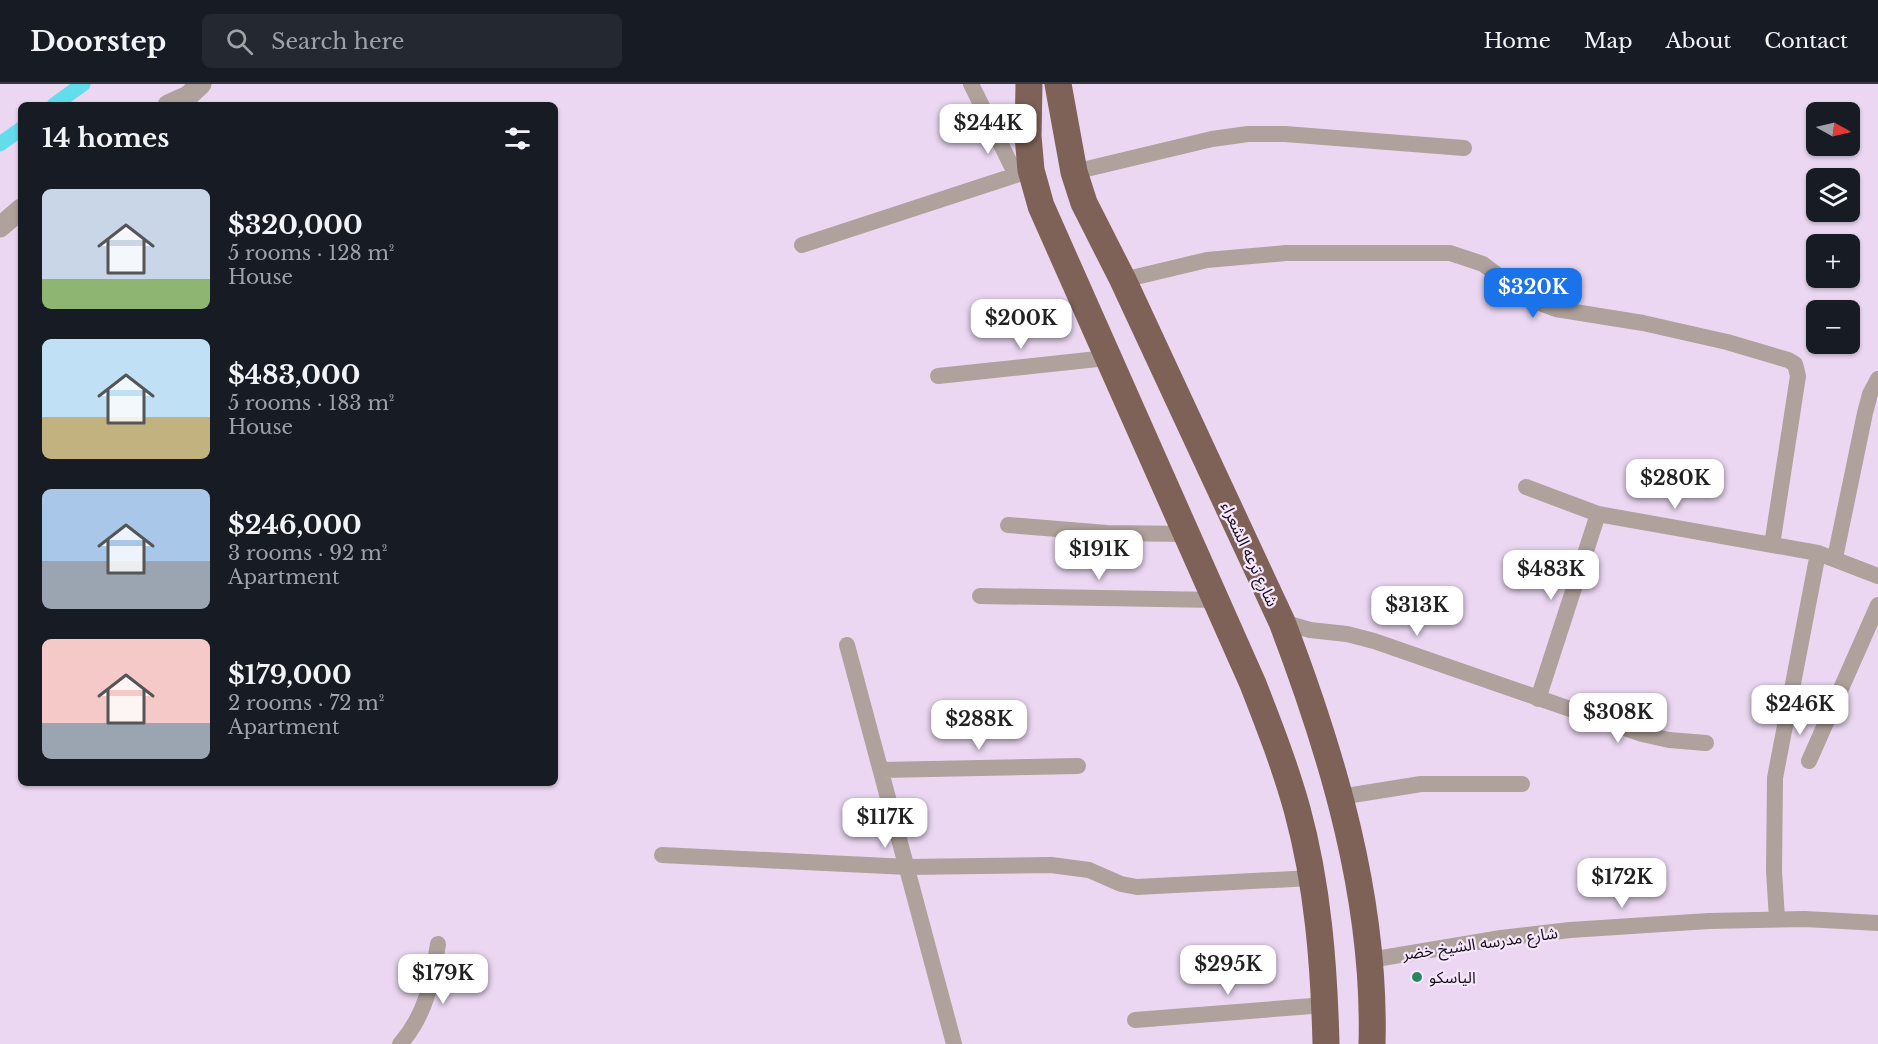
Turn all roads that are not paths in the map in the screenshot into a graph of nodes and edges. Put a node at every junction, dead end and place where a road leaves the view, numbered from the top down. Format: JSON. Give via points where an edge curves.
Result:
{"nodes":[{"id":1,"x":971,"y":84,"type":"edge"},
{"id":2,"x":1029,"y":84,"type":"edge"},
{"id":3,"x":1058,"y":84,"type":"edge"},
{"id":4,"x":194,"y":95,"type":"edge"},
{"id":5,"x":176,"y":102,"type":"edge"},
{"id":6,"x":1066,"y":133,"type":"junction"},
{"id":7,"x":1028,"y":136,"type":"junction"},
{"id":8,"x":1464,"y":148,"type":"dead end"},
{"id":9,"x":1023,"y":172,"type":"junction"},
{"id":10,"x":1076,"y":179,"type":"junction"},
{"id":11,"x":1041,"y":206,"type":"junction"},
{"id":12,"x":18,"y":212,"type":"edge"},
{"id":13,"x":0,"y":227,"type":"edge"},
{"id":14,"x":802,"y":245,"type":"dead end"},
{"id":15,"x":1123,"y":280,"type":"junction"},
{"id":16,"x":1107,"y":358,"type":"junction"},
{"id":17,"x":938,"y":376,"type":"dead end"},
{"id":18,"x":1878,"y":380,"type":"edge"},
{"id":19,"x":1526,"y":487,"type":"dead end"},
{"id":20,"x":1598,"y":514,"type":"junction"},
{"id":21,"x":1008,"y":525,"type":"dead end"},
{"id":22,"x":1187,"y":534,"type":"junction"},
{"id":23,"x":1772,"y":545,"type":"junction"},
{"id":24,"x":1818,"y":553,"type":"junction"},
{"id":25,"x":1835,"y":558,"type":"junction"},
{"id":26,"x":1878,"y":576,"type":"edge"},
{"id":27,"x":980,"y":596,"type":"dead end"},
{"id":28,"x":1217,"y":600,"type":"junction"},
{"id":29,"x":1878,"y":605,"type":"edge"},
{"id":30,"x":1282,"y":622,"type":"junction"},
{"id":31,"x":847,"y":645,"type":"dead end"},
{"id":32,"x":1538,"y":699,"type":"junction"},
{"id":33,"x":1706,"y":743,"type":"dead end"},
{"id":34,"x":1809,"y":761,"type":"dead end"},
{"id":35,"x":1078,"y":766,"type":"dead end"},
{"id":36,"x":881,"y":770,"type":"junction"},
{"id":37,"x":1522,"y":784,"type":"dead end"},
{"id":38,"x":1340,"y":797,"type":"junction"},
{"id":39,"x":1297,"y":809,"type":"junction"},
{"id":40,"x":662,"y":855,"type":"dead end"},
{"id":41,"x":908,"y":867,"type":"junction"},
{"id":42,"x":1312,"y":878,"type":"junction"},
{"id":43,"x":1777,"y":919,"type":"junction"},
{"id":44,"x":1878,"y":923,"type":"edge"},
{"id":45,"x":438,"y":944,"type":"dead end"},
{"id":46,"x":1370,"y":960,"type":"junction"},
{"id":47,"x":1325,"y":1005,"type":"junction"},
{"id":48,"x":1135,"y":1020,"type":"dead end"},
{"id":49,"x":400,"y":1044,"type":"edge"},
{"id":50,"x":954,"y":1044,"type":"edge"},
{"id":51,"x":1326,"y":1044,"type":"edge"},
{"id":52,"x":1372,"y":1044,"type":"edge"}],
"edges":[{"from":1,"to":9,"type":"street"},
{"from":2,"to":7,"type":"highway"},
{"from":3,"to":6,"type":"highway","name":"شارع ترعه الشعراء"},
{"from":4,"to":5,"type":"street"},
{"from":6,"to":7,"type":"highway","via":[[1050,141]]},
{"from":6,"to":10,"type":"highway","name":"شارع ترعه الشعراء"},
{"from":7,"to":9,"type":"highway"},
{"from":8,"to":10,"type":"street","via":[[1248,134],[1212,139]]},
{"from":9,"to":11,"type":"highway"},
{"from":9,"to":14,"type":"street"},
{"from":10,"to":11,"type":"highway","via":[[1071,187],[1057,190]]},
{"from":10,"to":15,"type":"highway","name":"شارع ترعه الشعراء"},
{"from":11,"to":16,"type":"highway"},
{"from":12,"to":13,"type":"street"},
{"from":15,"to":23,"type":"street","via":[[1207,260],[1275,254],[1450,253],[1483,264],[1529,299],[1556,309],[1643,323],[1788,360],[1795,364],[1798,376]]},
{"from":15,"to":30,"type":"highway","name":"شارع ترعه الشعراء"},
{"from":16,"to":17,"type":"street"},
{"from":16,"to":22,"type":"highway"},
{"from":18,"to":25,"type":"street","via":[[1865,413]]},
{"from":19,"to":20,"type":"street"},
{"from":20,"to":23,"type":"street"},
{"from":20,"to":32,"type":"street"},
{"from":21,"to":22,"type":"street","via":[[1107,533]]},
{"from":22,"to":28,"type":"highway"},
{"from":23,"to":24,"type":"street"},
{"from":24,"to":25,"type":"street"},
{"from":24,"to":43,"type":"street","via":[[1775,778]]},
{"from":25,"to":26,"type":"street"},
{"from":27,"to":28,"type":"street"},
{"from":28,"to":39,"type":"highway","via":[[1279,751]]},
{"from":29,"to":34,"type":"street"},
{"from":30,"to":32,"type":"street","via":[[1374,641]]},
{"from":30,"to":38,"type":"highway","name":"شارع ترعه الشعراء"},
{"from":31,"to":36,"type":"street"},
{"from":32,"to":33,"type":"street","via":[[1642,734]]},
{"from":35,"to":36,"type":"street"},
{"from":36,"to":41,"type":"street"},
{"from":37,"to":38,"type":"street","via":[[1422,784]]},
{"from":38,"to":39,"type":"highway"},
{"from":38,"to":46,"type":"highway","name":"شارع ترعه الشعراء"},
{"from":39,"to":42,"type":"highway"},
{"from":40,"to":41,"type":"street"},
{"from":41,"to":42,"type":"street","via":[[1069,866],[1137,887]]},
{"from":41,"to":50,"type":"street"},
{"from":42,"to":47,"type":"highway"},
{"from":43,"to":44,"type":"street","name":"شارع مدرسه الشيخ خضر"},
{"from":43,"to":46,"type":"street","name":"شارع مدرسه الشيخ خضر","via":[[1570,930]]},
{"from":45,"to":49,"type":"street","via":[[431,988],[422,1012]]},
{"from":46,"to":52,"type":"highway","name":"شارع ترعه الشعراء"},
{"from":47,"to":48,"type":"street"},
{"from":47,"to":51,"type":"highway"}]}
